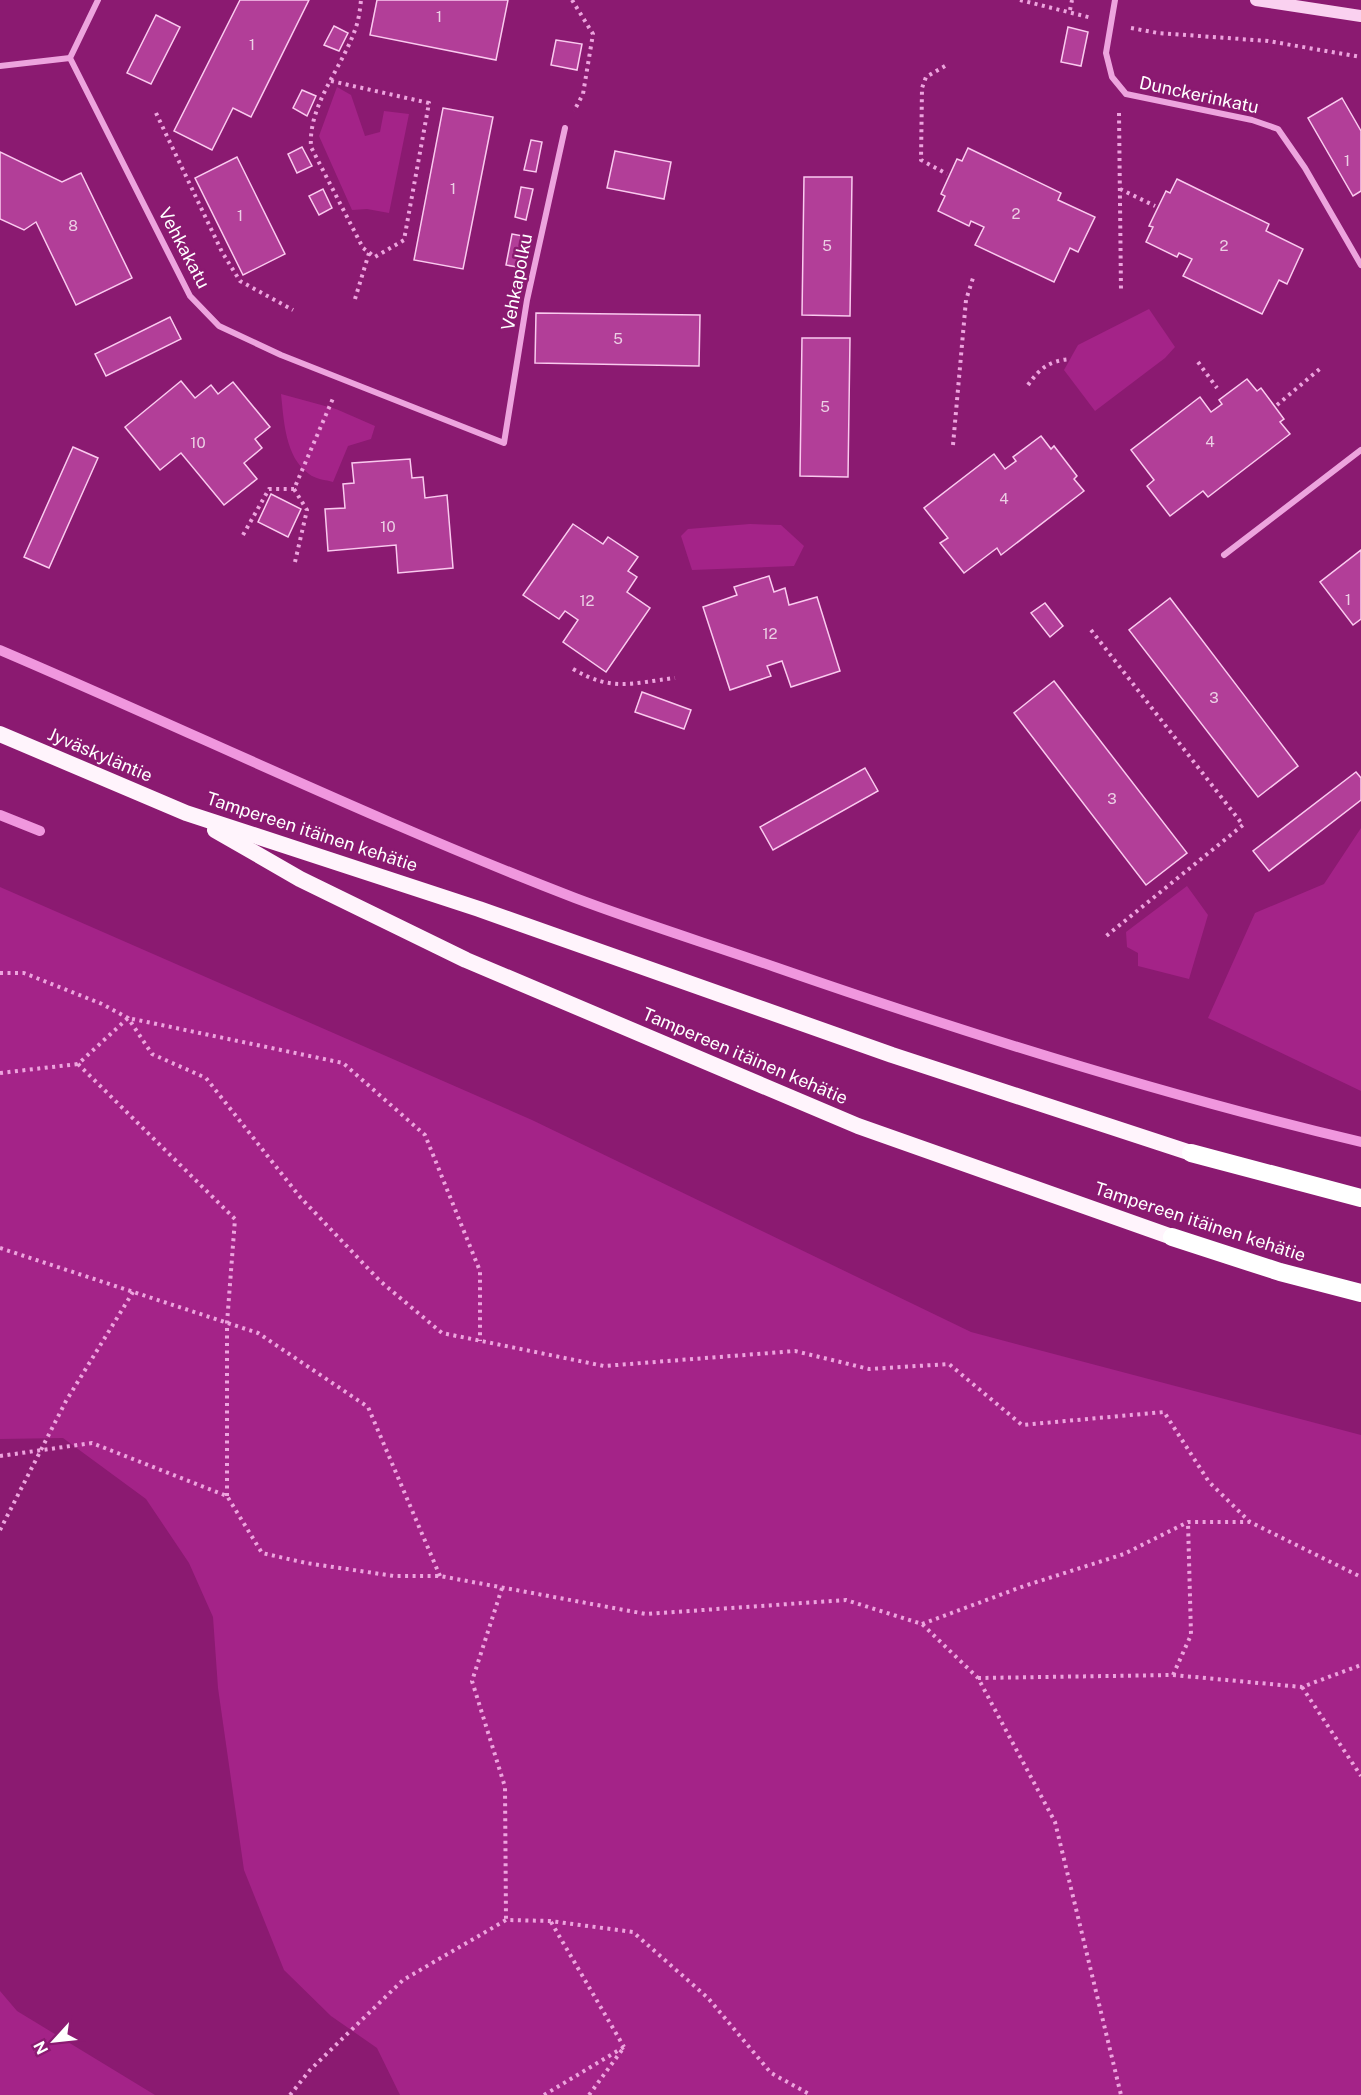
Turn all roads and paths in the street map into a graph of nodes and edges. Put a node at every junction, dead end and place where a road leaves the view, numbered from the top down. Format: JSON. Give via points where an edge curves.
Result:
{"nodes":[{"id":1,"x":98,"y":0,"type":"edge"},
{"id":2,"x":362,"y":0,"type":"edge"},
{"id":3,"x":572,"y":0,"type":"edge"},
{"id":4,"x":1020,"y":0,"type":"edge"},
{"id":5,"x":1072,"y":0,"type":"edge"},
{"id":6,"x":1115,"y":0,"type":"edge"},
{"id":7,"x":1256,"y":0,"type":"edge"},
{"id":8,"x":1070,"y":10,"type":"junction"},
{"id":9,"x":1361,"y":16,"type":"edge"},
{"id":10,"x":1110,"y":24,"type":"junction"},
{"id":11,"x":1361,"y":57,"type":"edge"},
{"id":12,"x":70,"y":58,"type":"junction"},
{"id":13,"x":0,"y":66,"type":"edge"},
{"id":14,"x":945,"y":66,"type":"dead end"},
{"id":15,"x":331,"y":81,"type":"junction"},
{"id":16,"x":1119,"y":85,"type":"junction"},
{"id":17,"x":156,"y":113,"type":"dead end"},
{"id":18,"x":565,"y":128,"type":"joint"},
{"id":19,"x":947,"y":174,"type":"dead end"},
{"id":20,"x":1120,"y":189,"type":"junction"},
{"id":21,"x":1155,"y":206,"type":"dead end"},
{"id":22,"x":369,"y":253,"type":"junction"},
{"id":23,"x":1361,"y":265,"type":"edge"},
{"id":24,"x":973,"y":278,"type":"dead end"},
{"id":25,"x":1121,"y":292,"type":"dead end"},
{"id":26,"x":355,"y":299,"type":"dead end"},
{"id":27,"x":293,"y":310,"type":"dead end"},
{"id":28,"x":1070,"y":359,"type":"dead end"},
{"id":29,"x":1198,"y":362,"type":"dead end"},
{"id":30,"x":1322,"y":368,"type":"dead end"},
{"id":31,"x":342,"y":379,"type":"junction"},
{"id":32,"x":1028,"y":385,"type":"dead end"},
{"id":33,"x":1217,"y":388,"type":"dead end"},
{"id":34,"x":1277,"y":405,"type":"dead end"},
{"id":35,"x":504,"y":443,"type":"joint"},
{"id":36,"x":953,"y":445,"type":"dead end"},
{"id":37,"x":1361,"y":450,"type":"edge"},
{"id":38,"x":294,"y":489,"type":"junction"},
{"id":39,"x":243,"y":535,"type":"dead end"},
{"id":40,"x":1224,"y":555,"type":"dead end"},
{"id":41,"x":295,"y":562,"type":"dead end"},
{"id":42,"x":1091,"y":630,"type":"dead end"},
{"id":43,"x":573,"y":669,"type":"dead end"},
{"id":44,"x":675,"y":678,"type":"dead end"},
{"id":45,"x":0,"y":734,"type":"edge"},
{"id":46,"x":186,"y":813,"type":"junction"},
{"id":47,"x":1106,"y":937,"type":"dead end"},
{"id":48,"x":0,"y":973,"type":"edge"},
{"id":49,"x":128,"y":1018,"type":"junction"},
{"id":50,"x":78,"y":1064,"type":"junction"},
{"id":51,"x":0,"y":1072,"type":"edge"},
{"id":52,"x":1191,"y":1153,"type":"joint"},
{"id":53,"x":1361,"y":1198,"type":"edge"},
{"id":54,"x":1172,"y":1237,"type":"joint"},
{"id":55,"x":0,"y":1248,"type":"edge"},
{"id":56,"x":133,"y":1292,"type":"junction"},
{"id":57,"x":1361,"y":1293,"type":"edge"},
{"id":58,"x":226,"y":1323,"type":"junction"},
{"id":59,"x":480,"y":1341,"type":"junction"},
{"id":60,"x":41,"y":1450,"type":"junction"},
{"id":61,"x":0,"y":1456,"type":"edge"},
{"id":62,"x":227,"y":1496,"type":"junction"},
{"id":63,"x":1250,"y":1521,"type":"junction"},
{"id":64,"x":1188,"y":1522,"type":"junction"},
{"id":65,"x":0,"y":1530,"type":"edge"},
{"id":66,"x":440,"y":1576,"type":"junction"},
{"id":67,"x":1361,"y":1577,"type":"edge"},
{"id":68,"x":502,"y":1588,"type":"junction"},
{"id":69,"x":922,"y":1624,"type":"junction"},
{"id":70,"x":1361,"y":1665,"type":"edge"},
{"id":71,"x":1173,"y":1675,"type":"junction"},
{"id":72,"x":978,"y":1678,"type":"junction"},
{"id":73,"x":1302,"y":1687,"type":"junction"},
{"id":74,"x":1361,"y":1776,"type":"edge"},
{"id":75,"x":506,"y":1920,"type":"junction"},
{"id":76,"x":550,"y":1921,"type":"junction"},
{"id":77,"x":624,"y":2047,"type":"junction"},
{"id":78,"x":290,"y":2095,"type":"edge"},
{"id":79,"x":544,"y":2095,"type":"edge"},
{"id":80,"x":589,"y":2095,"type":"edge"},
{"id":81,"x":812,"y":2095,"type":"edge"},
{"id":82,"x":1121,"y":2095,"type":"edge"}],
"edges":[{"from":1,"to":12,"type":"street"},
{"from":2,"to":15,"type":"path","via":[[357,26]]},
{"from":3,"to":18,"type":"path","via":[[593,34],[583,94]]},
{"from":4,"to":8,"type":"path"},
{"from":5,"to":8,"type":"path"},
{"from":6,"to":10,"type":"street","name":"Dunckerinkatu"},
{"from":7,"to":9,"type":"main road"},
{"from":8,"to":10,"type":"path"},
{"from":10,"to":11,"type":"path","via":[[1158,33],[1268,41]]},
{"from":10,"to":16,"type":"street","name":"Dunckerinkatu","via":[[1107,53],[1112,77]]},
{"from":12,"to":13,"type":"street"},
{"from":12,"to":31,"type":"street","name":"Vehkakatu","via":[[190,296],[219,326]]},
{"from":14,"to":19,"type":"path","via":[[926,77],[922,88],[921,160]]},
{"from":15,"to":22,"type":"path","via":[[315,113],[311,147]]},
{"from":15,"to":22,"type":"path","via":[[429,103],[404,240],[375,257]]},
{"from":16,"to":20,"type":"path"},
{"from":16,"to":23,"type":"street","name":"Dunckerinkatu","via":[[1126,94],[1278,129]]},
{"from":17,"to":27,"type":"path","via":[[222,252],[240,281]]},
{"from":18,"to":35,"type":"street","name":"Vehkapolku","via":[[527,300]]},
{"from":20,"to":21,"type":"path"},
{"from":20,"to":25,"type":"path"},
{"from":22,"to":26,"type":"path"},
{"from":24,"to":36,"type":"path","via":[[966,300]]},
{"from":28,"to":32,"type":"path","via":[[1053,360]]},
{"from":29,"to":33,"type":"path"},
{"from":30,"to":34,"type":"path"},
{"from":31,"to":35,"type":"street","name":"Vehkakatu"},
{"from":31,"to":38,"type":"path"},
{"from":37,"to":40,"type":"street"},
{"from":38,"to":39,"type":"path","via":[[269,489]]},
{"from":38,"to":41,"type":"path","via":[[307,510]]},
{"from":42,"to":47,"type":"path","via":[[1243,825]]},
{"from":43,"to":44,"type":"path","via":[[595,682],[620,685]]},
{"from":45,"to":46,"type":"highway","name":"Jyväskyläntie"},
{"from":46,"to":52,"type":"highway","name":"Tampereen itäinen kehätie"},
{"from":46,"to":54,"type":"highway","name":"Tampereen itäinen kehätie","via":[[300,879],[466,960],[858,1126]]},
{"from":48,"to":49,"type":"path","via":[[24,974]]},
{"from":49,"to":50,"type":"path"},
{"from":49,"to":59,"type":"path","via":[[152,1054],[206,1077],[300,1197],[380,1281],[442,1333]]},
{"from":49,"to":59,"type":"path","via":[[343,1063],[425,1135],[480,1271]]},
{"from":50,"to":51,"type":"path"},
{"from":50,"to":58,"type":"path","via":[[235,1219]]},
{"from":52,"to":53,"type":"highway","name":"Tampereen itäinen kehätie"},
{"from":54,"to":57,"type":"highway","name":"Tampereen itäinen kehätie"},
{"from":55,"to":56,"type":"path"},
{"from":56,"to":58,"type":"path"},
{"from":56,"to":60,"type":"path","via":[[66,1401]]},
{"from":58,"to":62,"type":"path"},
{"from":58,"to":66,"type":"path","via":[[258,1333],[368,1407]]},
{"from":59,"to":63,"type":"path","via":[[604,1366],[795,1351],[869,1369],[949,1364],[1022,1425],[1164,1412],[1209,1482]]},
{"from":60,"to":61,"type":"path"},
{"from":60,"to":62,"type":"path","via":[[92,1443]]},
{"from":60,"to":65,"type":"path"},
{"from":62,"to":66,"type":"path","via":[[262,1553],[394,1576]]},
{"from":63,"to":64,"type":"path"},
{"from":63,"to":67,"type":"path"},
{"from":64,"to":69,"type":"path","via":[[1124,1554]]},
{"from":64,"to":71,"type":"path","via":[[1191,1635]]},
{"from":66,"to":68,"type":"path"},
{"from":68,"to":69,"type":"path","via":[[646,1614],[846,1600]]},
{"from":68,"to":75,"type":"path","via":[[472,1681],[506,1787]]},
{"from":69,"to":72,"type":"path"},
{"from":70,"to":73,"type":"path"},
{"from":71,"to":72,"type":"path"},
{"from":71,"to":73,"type":"path"},
{"from":72,"to":82,"type":"path","via":[[1055,1822]]},
{"from":73,"to":74,"type":"path"},
{"from":75,"to":76,"type":"path"},
{"from":75,"to":78,"type":"path","via":[[403,1980],[310,2070]]},
{"from":76,"to":77,"type":"path"},
{"from":76,"to":81,"type":"path","via":[[633,1932],[708,1998],[771,2073]]},
{"from":77,"to":79,"type":"path"},
{"from":77,"to":80,"type":"path"}]}
